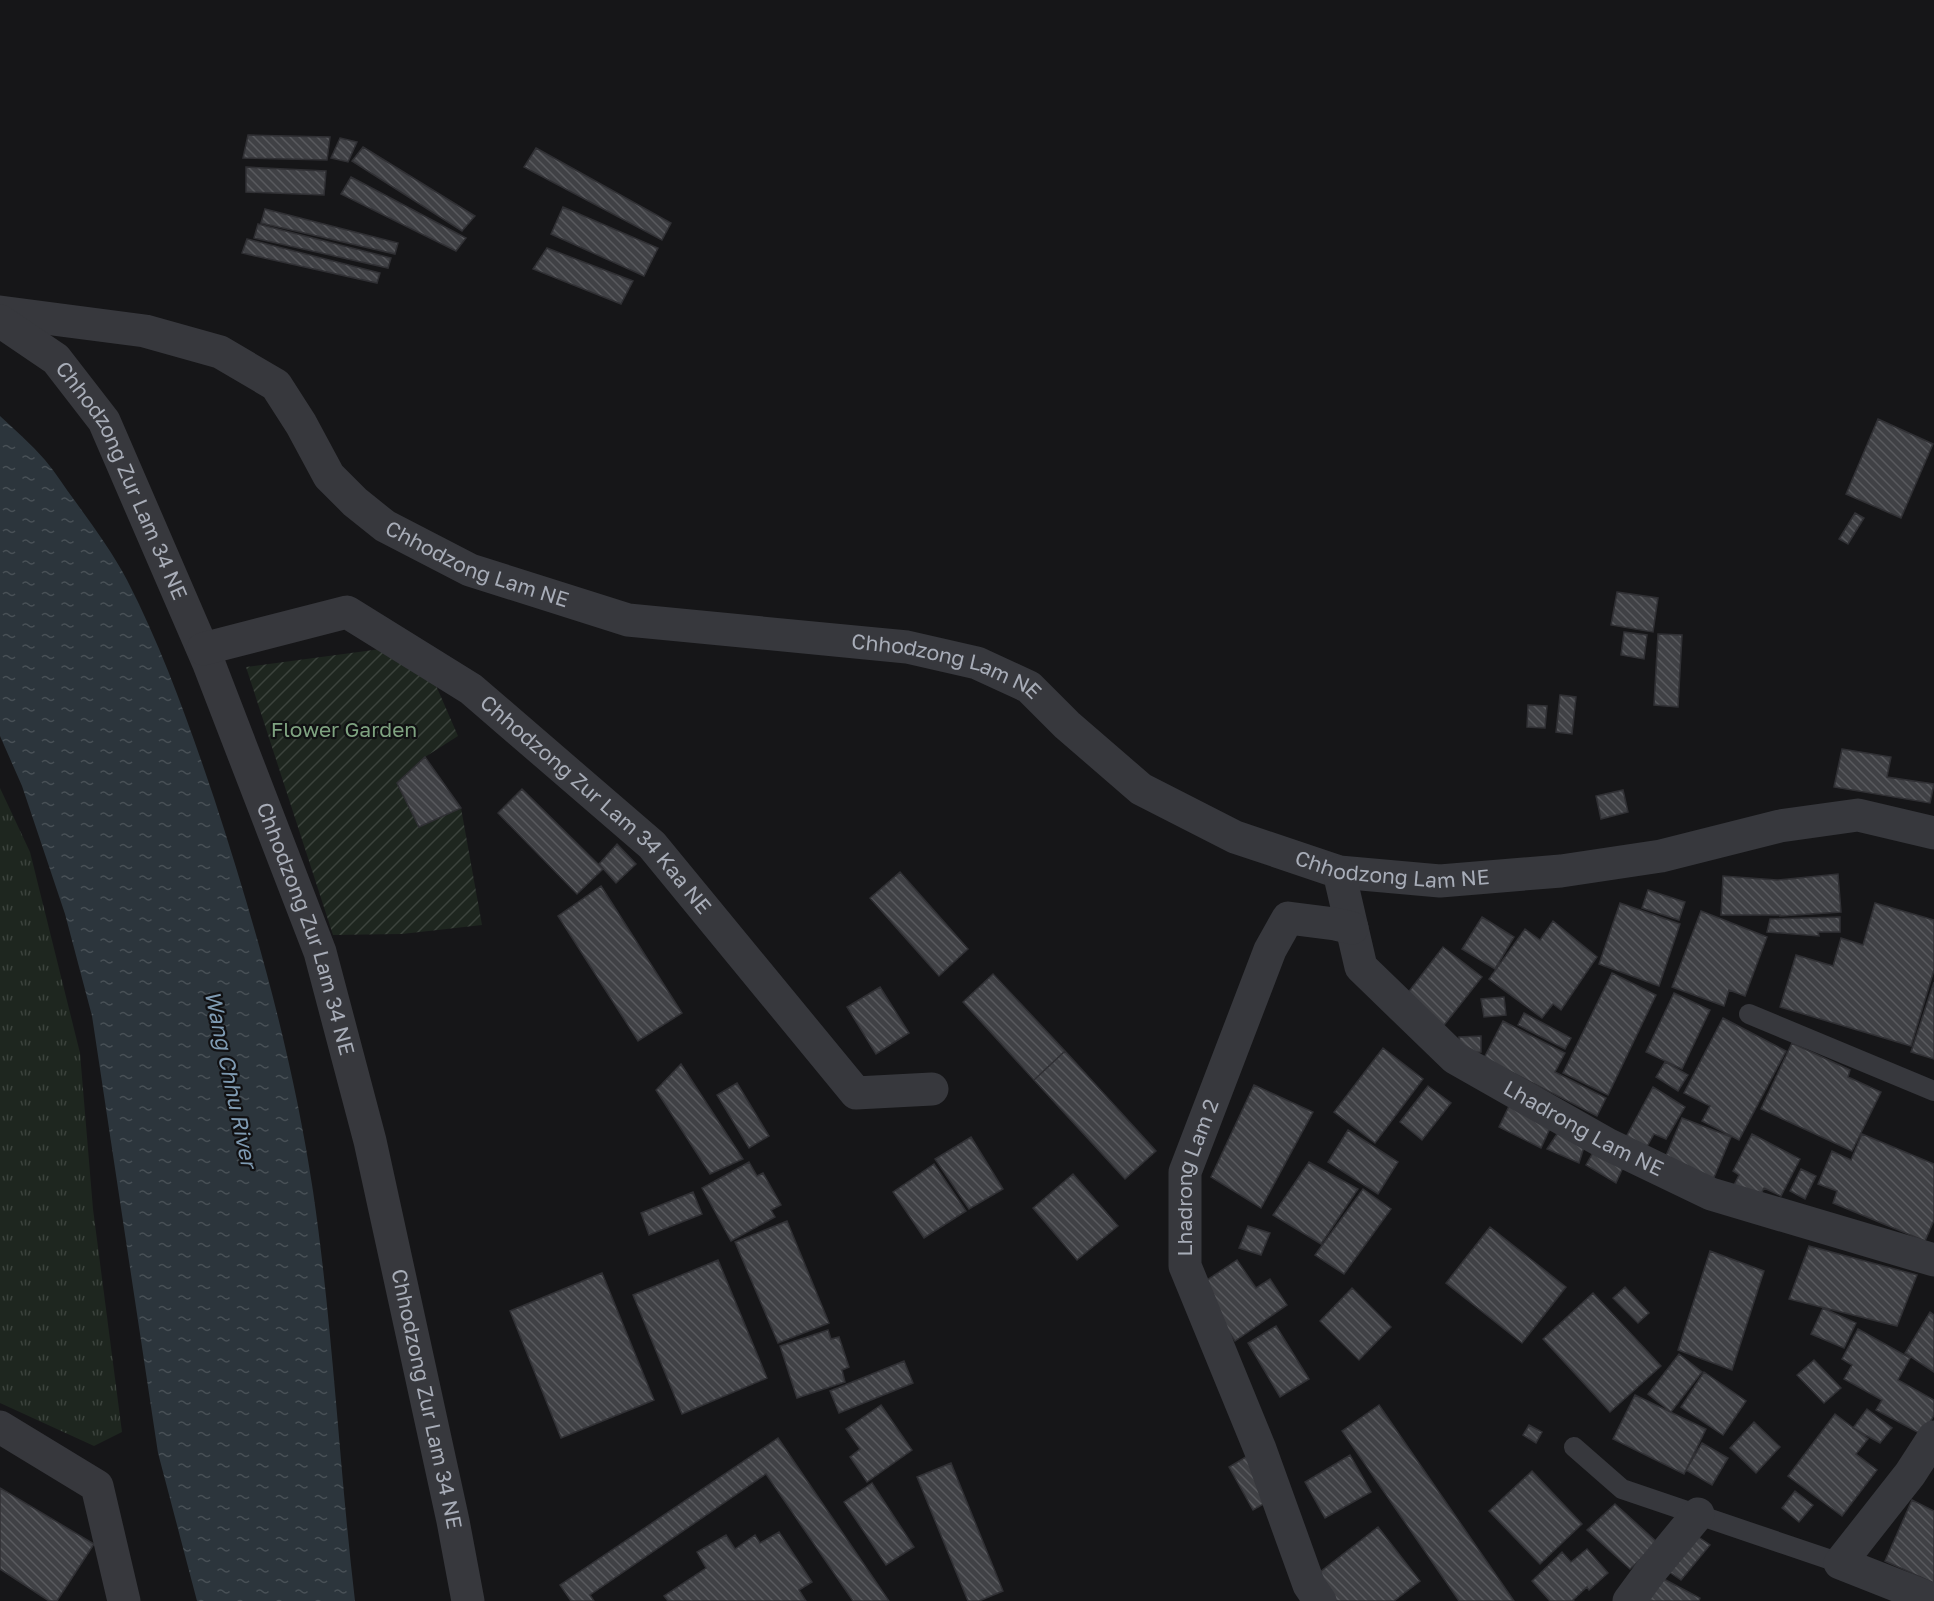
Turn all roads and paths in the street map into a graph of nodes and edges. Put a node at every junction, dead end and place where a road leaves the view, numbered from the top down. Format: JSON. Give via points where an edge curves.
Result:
{"nodes":[{"id":1,"x":0,"y":312,"type":"edge"},
{"id":2,"x":0,"y":321,"type":"edge"},
{"id":3,"x":203,"y":649,"type":"junction"},
{"id":4,"x":1934,"y":833,"type":"edge"},
{"id":5,"x":1339,"y":872,"type":"junction"},
{"id":6,"x":1352,"y":928,"type":"junction"},
{"id":7,"x":1749,"y":1014,"type":"dead end"},
{"id":8,"x":932,"y":1089,"type":"dead end"},
{"id":9,"x":1934,"y":1091,"type":"edge"},
{"id":10,"x":1934,"y":1260,"type":"edge"},
{"id":11,"x":0,"y":1427,"type":"edge"},
{"id":12,"x":1934,"y":1437,"type":"edge"},
{"id":13,"x":1574,"y":1447,"type":"dead end"},
{"id":14,"x":1698,"y":1514,"type":"junction"},
{"id":15,"x":1840,"y":1563,"type":"junction"},
{"id":16,"x":1934,"y":1600,"type":"edge"},
{"id":17,"x":124,"y":1601,"type":"edge"},
{"id":18,"x":468,"y":1601,"type":"edge"},
{"id":19,"x":1320,"y":1601,"type":"edge"},
{"id":20,"x":1629,"y":1601,"type":"edge"}],
"edges":[{"from":1,"to":5,"type":"street","name":"Chhodzong Lam NE","via":[[144,331],[220,352],[276,385],[329,476],[355,502],[385,526],[470,570],[628,620],[907,647],[977,663],[1029,687],[1141,789],[1235,837]]},
{"from":2,"to":3,"type":"street","name":"Chhodzong Zur Lam 34 NE","via":[[56,359],[104,421]]},
{"from":3,"to":8,"type":"street","name":"Chhodzong Zur Lam 34 Kaa NE","via":[[347,612],[471,689],[652,845],[856,1093]]},
{"from":3,"to":18,"type":"street","name":"Chhodzong Zur Lam 34 NE","via":[[320,952],[370,1141]]},
{"from":4,"to":5,"type":"street","name":"Chhodzong Lam NE","via":[[1858,815],[1780,826],[1661,856],[1562,871],[1440,881]]},
{"from":5,"to":6,"type":"street","name":"Lhadrong Lam NE"},
{"from":6,"to":10,"type":"street","name":"Lhadrong Lam NE","via":[[1361,967],[1455,1058],[1607,1144],[1711,1194]]},
{"from":6,"to":19,"type":"street","name":"Lhadrong Lam 2","via":[[1288,918],[1270,950],[1185,1172],[1185,1266],[1260,1449],[1309,1585]]},
{"from":7,"to":9,"type":"lane"},
{"from":11,"to":17,"type":"street","via":[[97,1486]]},
{"from":12,"to":15,"type":"street"},
{"from":13,"to":14,"type":"lane","via":[[1622,1489]]},
{"from":14,"to":15,"type":"lane"},
{"from":14,"to":20,"type":"street"},
{"from":15,"to":16,"type":"street"}]}
